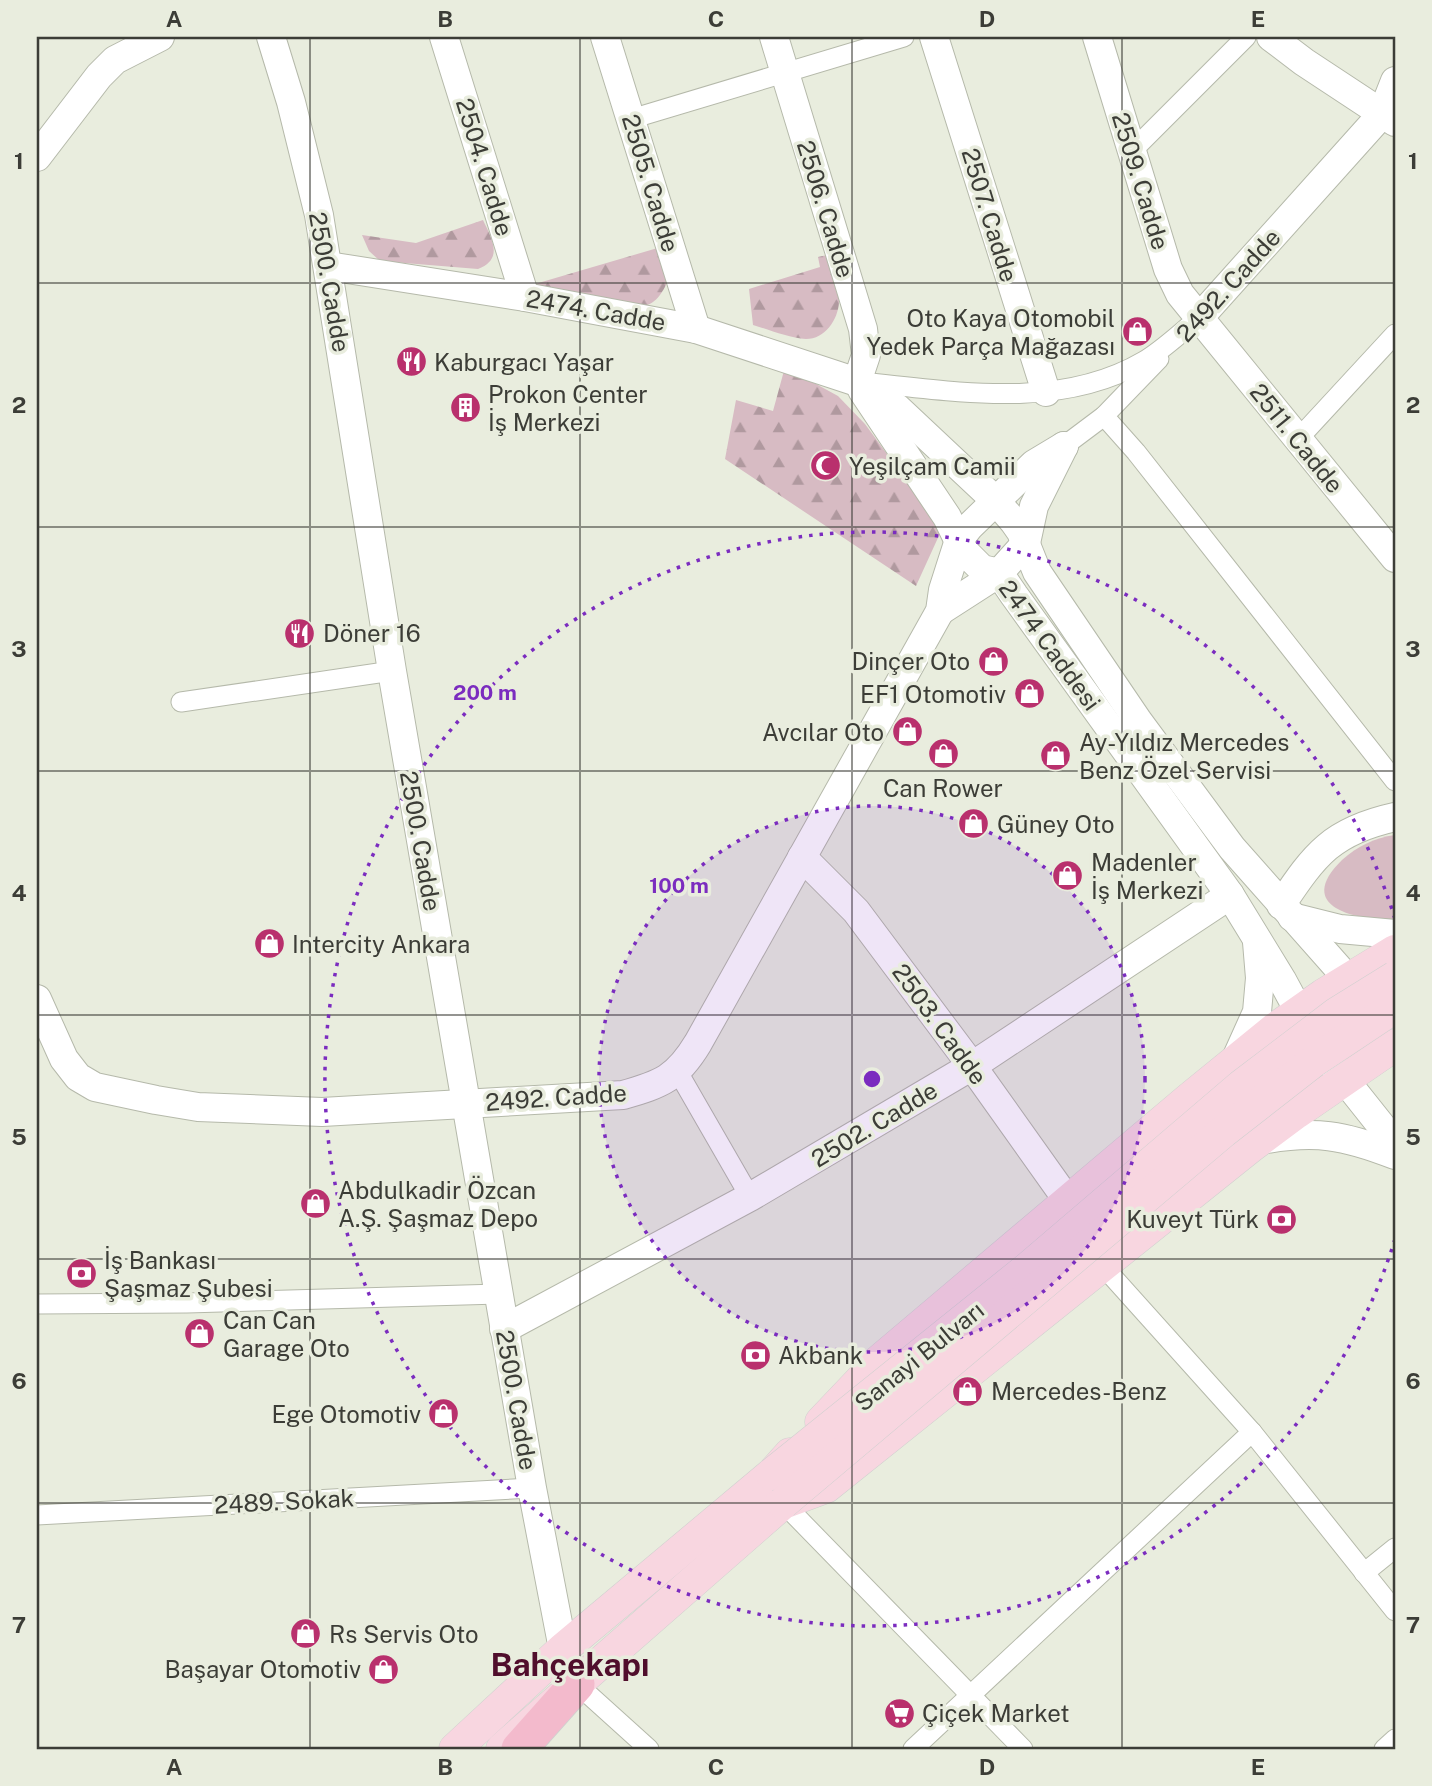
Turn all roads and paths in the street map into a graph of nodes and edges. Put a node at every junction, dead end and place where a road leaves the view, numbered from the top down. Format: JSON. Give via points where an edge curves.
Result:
{"nodes":[{"id":1,"x":160,"y":37,"type":"edge"},
{"id":2,"x":271,"y":37,"type":"edge"},
{"id":3,"x":444,"y":37,"type":"edge"},
{"id":4,"x":606,"y":37,"type":"edge"},
{"id":5,"x":774,"y":37,"type":"edge"},
{"id":6,"x":904,"y":37,"type":"edge"},
{"id":7,"x":934,"y":37,"type":"edge"},
{"id":8,"x":1097,"y":37,"type":"edge"},
{"id":9,"x":1247,"y":37,"type":"edge"},
{"id":10,"x":1271,"y":37,"type":"edge"},
{"id":11,"x":785,"y":73,"type":"junction"},
{"id":12,"x":1395,"y":81,"type":"edge"},
{"id":13,"x":1389,"y":118,"type":"edge"},
{"id":14,"x":631,"y":119,"type":"junction"},
{"id":15,"x":1132,"y":151,"type":"junction"},
{"id":16,"x":37,"y":158,"type":"edge"},
{"id":17,"x":328,"y":266,"type":"junction"},
{"id":18,"x":525,"y":297,"type":"junction"},
{"id":19,"x":1199,"y":318,"type":"junction"},
{"id":20,"x":696,"y":329,"type":"junction"},
{"id":21,"x":1395,"y":334,"type":"edge"},
{"id":22,"x":857,"y":382,"type":"junction"},
{"id":23,"x":1046,"y":392,"type":"junction"},
{"id":24,"x":1104,"y":416,"type":"junction"},
{"id":25,"x":1298,"y":439,"type":"junction"},
{"id":26,"x":1064,"y":446,"type":"junction"},
{"id":27,"x":996,"y":501,"type":"junction"},
{"id":28,"x":960,"y":540,"type":"junction"},
{"id":29,"x":1026,"y":543,"type":"junction"},
{"id":30,"x":1395,"y":558,"type":"edge"},
{"id":31,"x":999,"y":573,"type":"junction"},
{"id":32,"x":940,"y":611,"type":"junction"},
{"id":33,"x":392,"y":671,"type":"junction"},
{"id":34,"x":181,"y":702,"type":"dead end"},
{"id":35,"x":1395,"y":781,"type":"edge"},
{"id":36,"x":1395,"y":817,"type":"edge"},
{"id":37,"x":802,"y":857,"type":"junction"},
{"id":38,"x":1230,"y":895,"type":"junction"},
{"id":39,"x":1286,"y":911,"type":"junction"},
{"id":40,"x":1395,"y":934,"type":"edge"},
{"id":41,"x":1256,"y":936,"type":"junction"},
{"id":42,"x":1395,"y":951,"type":"edge"},
{"id":43,"x":1395,"y":977,"type":"edge"},
{"id":44,"x":1348,"y":979,"type":"junction"},
{"id":45,"x":37,"y":999,"type":"edge"},
{"id":46,"x":1395,"y":1007,"type":"edge"},
{"id":47,"x":1299,"y":1011,"type":"junction"},
{"id":48,"x":1395,"y":1046,"type":"edge"},
{"id":49,"x":972,"y":1066,"type":"junction"},
{"id":50,"x":1224,"y":1071,"type":"junction"},
{"id":51,"x":678,"y":1072,"type":"junction"},
{"id":52,"x":1343,"y":1080,"type":"junction"},
{"id":53,"x":466,"y":1103,"type":"junction"},
{"id":54,"x":1261,"y":1140,"type":"junction"},
{"id":55,"x":1395,"y":1143,"type":"edge"},
{"id":56,"x":1395,"y":1155,"type":"edge"},
{"id":57,"x":750,"y":1198,"type":"junction"},
{"id":58,"x":1068,"y":1201,"type":"junction"},
{"id":59,"x":1102,"y":1265,"type":"junction"},
{"id":60,"x":499,"y":1294,"type":"junction"},
{"id":61,"x":37,"y":1304,"type":"edge"},
{"id":62,"x":504,"y":1329,"type":"junction"},
{"id":63,"x":1252,"y":1432,"type":"junction"},
{"id":64,"x":532,"y":1488,"type":"junction"},
{"id":65,"x":777,"y":1488,"type":"junction"},
{"id":66,"x":37,"y":1515,"type":"edge"},
{"id":67,"x":1395,"y":1548,"type":"edge"},
{"id":68,"x":1364,"y":1573,"type":"junction"},
{"id":69,"x":1395,"y":1611,"type":"edge"},
{"id":70,"x":563,"y":1648,"type":"junction"},
{"id":71,"x":577,"y":1684,"type":"junction"},
{"id":72,"x":971,"y":1693,"type":"junction"},
{"id":73,"x":1395,"y":1739,"type":"edge"},
{"id":74,"x":456,"y":1749,"type":"edge"},
{"id":75,"x":502,"y":1749,"type":"edge"},
{"id":76,"x":519,"y":1749,"type":"edge"},
{"id":77,"x":649,"y":1749,"type":"edge"},
{"id":78,"x":913,"y":1749,"type":"edge"},
{"id":79,"x":1023,"y":1749,"type":"edge"},
{"id":80,"x":1384,"y":1749,"type":"edge"}],
"edges":[{"from":1,"to":16,"type":"street","via":[[115,60]]},
{"from":2,"to":17,"type":"street","name":"2500. Cadde","via":[[319,215]]},
{"from":3,"to":18,"type":"street","name":"2504. Cadde"},
{"from":4,"to":14,"type":"street","name":"2505. Cadde"},
{"from":5,"to":11,"type":"street","name":"2506. Cadde"},
{"from":6,"to":11,"type":"street"},
{"from":7,"to":23,"type":"street","name":"2507. Cadde"},
{"from":8,"to":15,"type":"street","name":"2509. Cadde"},
{"from":9,"to":15,"type":"street"},
{"from":10,"to":13,"type":"street"},
{"from":11,"to":14,"type":"street"},
{"from":11,"to":22,"type":"street","name":"2506. Cadde","via":[[863,329],[866,355]]},
{"from":12,"to":13,"type":"street"},
{"from":13,"to":19,"type":"street","name":"2492. Cadde"},
{"from":14,"to":20,"type":"street","name":"2505. Cadde"},
{"from":15,"to":19,"type":"street","name":"2509. Cadde","via":[[1168,269]]},
{"from":17,"to":18,"type":"street","name":"2474. Cadde"},
{"from":17,"to":33,"type":"street","name":"2500. Cadde"},
{"from":18,"to":20,"type":"street","name":"2474. Cadde"},
{"from":19,"to":23,"type":"street","via":[[1144,361],[1094,383]]},
{"from":19,"to":24,"type":"street","name":"2492. Cadde"},
{"from":19,"to":25,"type":"street","name":"2511. Cadde"},
{"from":20,"to":22,"type":"street","name":"2474. Cadde"},
{"from":21,"to":25,"type":"street"},
{"from":22,"to":23,"type":"street","via":[[979,393]]},
{"from":22,"to":27,"type":"street","name":"2474 Caddesi","via":[[897,408]]},
{"from":22,"to":28,"type":"street","name":"2474 Caddesi"},
{"from":24,"to":26,"type":"street","name":"2492. Cadde"},
{"from":24,"to":35,"type":"street"},
{"from":25,"to":30,"type":"street","name":"2511. Cadde"},
{"from":26,"to":27,"type":"street","via":[[1034,464]]},
{"from":26,"to":29,"type":"street","via":[[1034,506]]},
{"from":27,"to":28,"type":"street"},
{"from":27,"to":29,"type":"street","name":"2474 Caddesi"},
{"from":28,"to":31,"type":"street","name":"2474 Caddesi","via":[[973,562]]},
{"from":28,"to":32,"type":"street"},
{"from":29,"to":31,"type":"street"},
{"from":29,"to":39,"type":"street","name":"2474 Caddesi","via":[[1037,572],[1138,721],[1232,848]]},
{"from":31,"to":32,"type":"street"},
{"from":31,"to":38,"type":"street","name":"2474 Caddesi"},
{"from":32,"to":37,"type":"street","name":"2492. Cadde"},
{"from":33,"to":34,"type":"street"},
{"from":33,"to":53,"type":"street","name":"2500. Cadde"},
{"from":36,"to":39,"type":"street","via":[[1373,821],[1330,842],[1308,864]]},
{"from":37,"to":49,"type":"street","name":"2503. Cadde","via":[[856,911]]},
{"from":37,"to":51,"type":"street","name":"2492. Cadde"},
{"from":38,"to":41,"type":"street","name":"2474 Caddesi"},
{"from":38,"to":49,"type":"street","name":"2502. Cadde"},
{"from":39,"to":40,"type":"street","via":[[1340,929]]},
{"from":39,"to":44,"type":"street","name":"2474 Caddesi"},
{"from":41,"to":47,"type":"street","name":"2474 Caddesi"},
{"from":41,"to":50,"type":"street","via":[[1257,1012]]},
{"from":42,"to":44,"type":"main road"},
{"from":43,"to":65,"type":"main road","name":"Sanayi Bulvarı","bridge":true,"via":[[1337,1013],[1241,1086]]},
{"from":44,"to":47,"type":"main road"},
{"from":44,"to":48,"type":"street","name":"2474 Caddesi","via":[[1372,1006]]},
{"from":45,"to":53,"type":"street","name":"2492. Cadde","via":[[64,1059],[78,1077],[95,1087],[198,1107],[258,1111]]},
{"from":46,"to":65,"type":"main road","name":"Sanayi Bulvarı","bridge":true,"via":[[1314,1060]]},
{"from":47,"to":50,"type":"main road"},
{"from":47,"to":52,"type":"street","name":"2474 Caddesi"},
{"from":48,"to":52,"type":"main road"},
{"from":49,"to":57,"type":"street","name":"2502. Cadde"},
{"from":49,"to":58,"type":"street","name":"2503. Cadde"},
{"from":50,"to":54,"type":"main road","via":[[1241,1079],[1259,1097]]},
{"from":50,"to":58,"type":"main road"},
{"from":51,"to":53,"type":"street","name":"2492. Cadde","via":[[656,1085],[623,1095]]},
{"from":51,"to":57,"type":"street"},
{"from":52,"to":54,"type":"main road"},
{"from":52,"to":55,"type":"street","name":"2474 Caddesi"},
{"from":53,"to":60,"type":"street","name":"2500. Cadde"},
{"from":54,"to":56,"type":"street","via":[[1295,1134],[1325,1136]]},
{"from":54,"to":59,"type":"main road"},
{"from":57,"to":62,"type":"street","name":"2502. Cadde"},
{"from":58,"to":65,"type":"main road","via":[[879,1361]]},
{"from":59,"to":63,"type":"street"},
{"from":59,"to":65,"type":"main road","via":[[826,1487]]},
{"from":60,"to":61,"type":"street"},
{"from":60,"to":62,"type":"street","name":"2500. Cadde"},
{"from":62,"to":64,"type":"street","name":"2500. Cadde"},
{"from":63,"to":68,"type":"street"},
{"from":63,"to":72,"type":"street"},
{"from":64,"to":66,"type":"street","name":"2489. Sokak"},
{"from":64,"to":70,"type":"street","name":"2500. Cadde"},
{"from":65,"to":70,"type":"main road","name":"Sanayi Bulvarı"},
{"from":65,"to":71,"type":"main road","name":"Sanayi Bulvarı"},
{"from":65,"to":72,"type":"street"},
{"from":67,"to":68,"type":"street"},
{"from":68,"to":69,"type":"street"},
{"from":70,"to":74,"type":"main road","name":"Sanayi Bulvarı"},
{"from":71,"to":75,"type":"main road","name":"Sanayi Bulvarı"},
{"from":71,"to":76,"type":"highway"},
{"from":71,"to":77,"type":"street"},
{"from":72,"to":78,"type":"street"},
{"from":72,"to":79,"type":"street"},
{"from":73,"to":80,"type":"street"}]}
